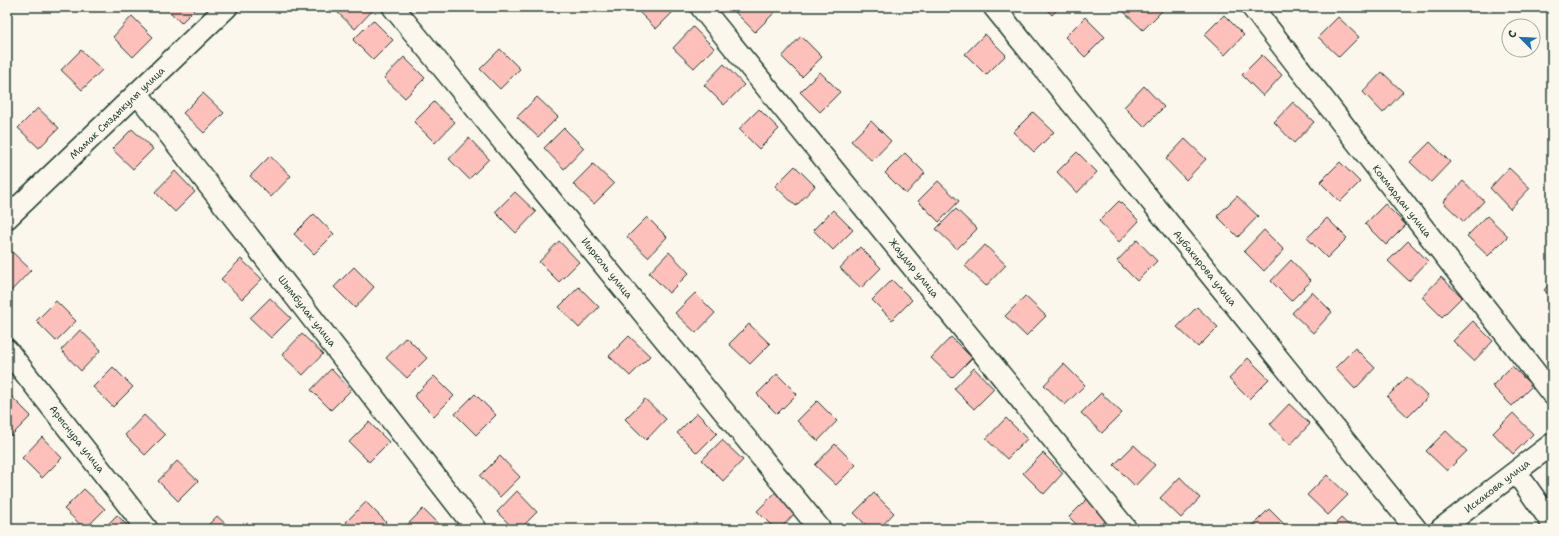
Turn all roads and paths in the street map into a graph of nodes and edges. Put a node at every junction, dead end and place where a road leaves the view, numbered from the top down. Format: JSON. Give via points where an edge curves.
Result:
{"nodes":[{"id":1,"x":226,"y":7,"type":"edge"},
{"id":2,"x":393,"y":7,"type":"edge"},
{"id":3,"x":701,"y":7,"type":"edge"},
{"id":4,"x":994,"y":7,"type":"edge"},
{"id":5,"x":1252,"y":7,"type":"edge"},
{"id":6,"x":138,"y":93,"type":"junction"},
{"id":7,"x":7,"y":218,"type":"edge"},
{"id":8,"x":7,"y":350,"type":"edge"},
{"id":9,"x":1552,"y":394,"type":"edge"},
{"id":10,"x":1552,"y":444,"type":"edge"},
{"id":11,"x":1516,"y":472,"type":"junction"},
{"id":12,"x":1552,"y":523,"type":"edge"},
{"id":13,"x":147,"y":529,"type":"edge"},
{"id":14,"x":476,"y":529,"type":"edge"},
{"id":15,"x":820,"y":529,"type":"edge"},
{"id":16,"x":1126,"y":529,"type":"edge"},
{"id":17,"x":1416,"y":529,"type":"edge"},
{"id":18,"x":1441,"y":529,"type":"edge"}],
"edges":[{"from":1,"to":6,"type":"street","name":"Мамак Сыздыкулы улица"},
{"from":2,"to":15,"type":"street","name":"Иирколь улица"},
{"from":3,"to":16,"type":"street","name":"Жаудир улица"},
{"from":4,"to":17,"type":"street","name":"Аубакирова улица"},
{"from":5,"to":9,"type":"street","name":"Кокмардан улица"},
{"from":6,"to":7,"type":"street","name":"Мамак Сыздыкулы улица"},
{"from":6,"to":14,"type":"street","name":"Шымбулак улица"},
{"from":8,"to":13,"type":"street","name":"Арыснура улица"},
{"from":10,"to":11,"type":"street","name":"Искакова улица"},
{"from":11,"to":12,"type":"street"},
{"from":11,"to":18,"type":"street","name":"Искакова улица"}]}
